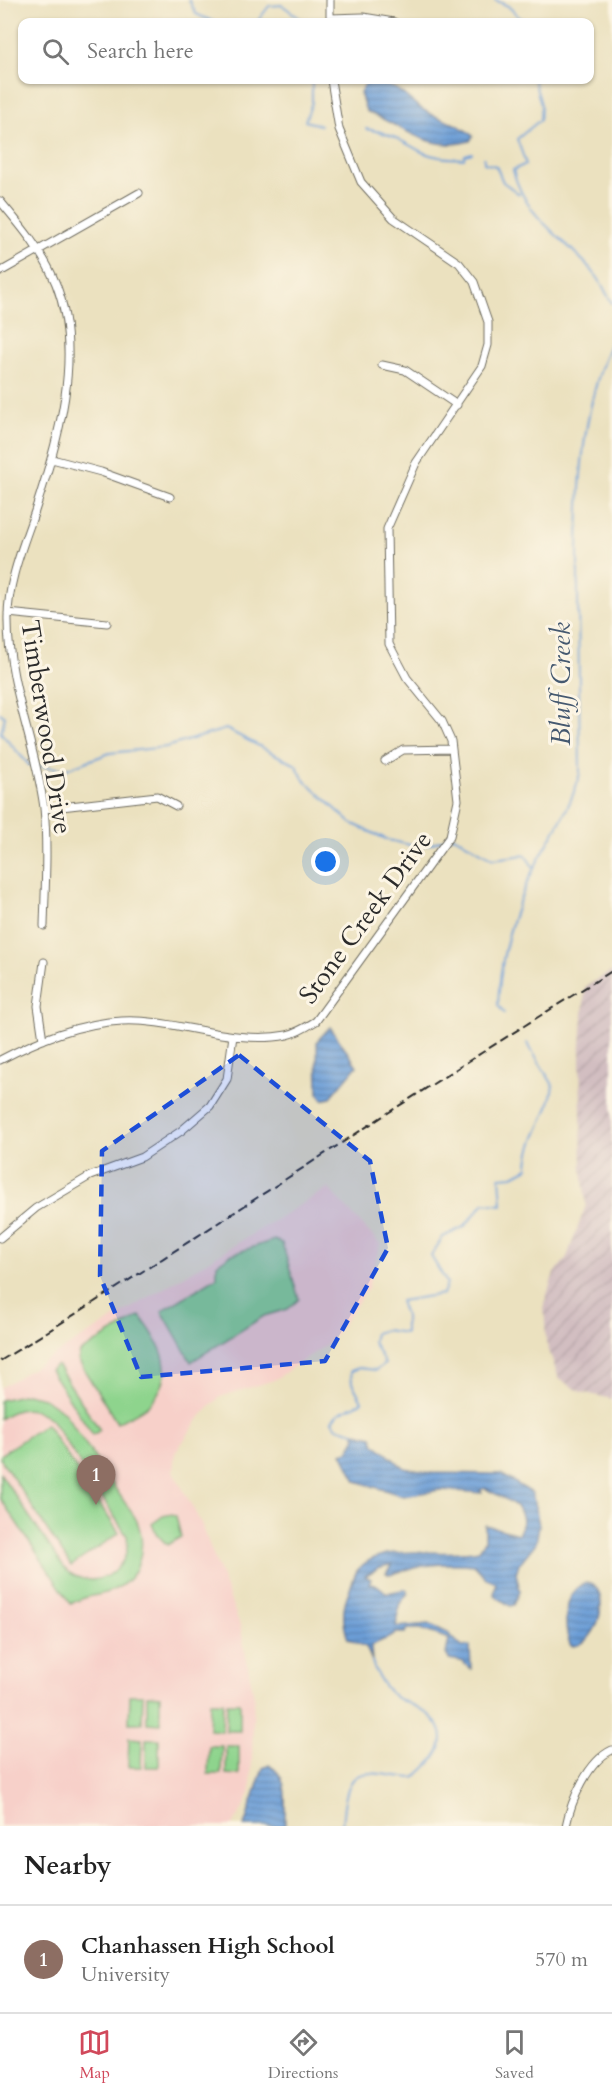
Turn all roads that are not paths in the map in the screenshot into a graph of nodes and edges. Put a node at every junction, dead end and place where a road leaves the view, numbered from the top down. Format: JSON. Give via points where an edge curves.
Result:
{"nodes":[{"id":1,"x":330,"y":0,"type":"edge"},
{"id":2,"x":330,"y":18,"type":"edge"},
{"id":3,"x":352,"y":18,"type":"edge"},
{"id":4,"x":369,"y":18,"type":"edge"},
{"id":5,"x":332,"y":84,"type":"edge"},
{"id":6,"x":139,"y":193,"type":"dead end"},
{"id":7,"x":0,"y":201,"type":"edge"},
{"id":8,"x":38,"y":249,"type":"junction"},
{"id":9,"x":0,"y":272,"type":"edge"},
{"id":10,"x":382,"y":365,"type":"dead end"},
{"id":11,"x":458,"y":405,"type":"junction"},
{"id":12,"x":52,"y":459,"type":"junction"},
{"id":13,"x":170,"y":497,"type":"dead end"},
{"id":14,"x":8,"y":613,"type":"junction"},
{"id":15,"x":107,"y":623,"type":"dead end"},
{"id":16,"x":452,"y":749,"type":"junction"},
{"id":17,"x":385,"y":761,"type":"dead end"},
{"id":18,"x":176,"y":806,"type":"dead end"},
{"id":19,"x":44,"y":809,"type":"junction"},
{"id":20,"x":44,"y":926,"type":"dead end"},
{"id":21,"x":44,"y":962,"type":"dead end"},
{"id":22,"x":233,"y":1036,"type":"junction"},
{"id":23,"x":43,"y":1040,"type":"junction"},
{"id":24,"x":0,"y":1060,"type":"edge"},
{"id":25,"x":0,"y":1238,"type":"edge"},
{"id":26,"x":612,"y":1749,"type":"edge"},
{"id":27,"x":566,"y":1826,"type":"edge"}],
"edges":[{"from":1,"to":2,"type":"street"},
{"from":3,"to":4,"type":"street"},
{"from":5,"to":11,"type":"street","name":"Stone Creek Drive","via":[[339,129],[361,182],[393,218],[459,263],[483,301],[488,345],[482,366]]},
{"from":6,"to":8,"type":"street"},
{"from":7,"to":8,"type":"street","name":"Timberwood Drive"},
{"from":8,"to":9,"type":"street"},
{"from":8,"to":12,"type":"street","name":"Timberwood Drive","via":[[56,285],[66,332],[66,373]]},
{"from":10,"to":11,"type":"street","via":[[405,370]]},
{"from":11,"to":16,"type":"street","name":"Stone Creek Drive","via":[[416,463],[387,529],[388,644],[407,678],[442,721]]},
{"from":12,"to":13,"type":"street"},
{"from":12,"to":14,"type":"street","name":"Timberwood Drive","via":[[13,576]]},
{"from":14,"to":15,"type":"street"},
{"from":14,"to":19,"type":"street","name":"Timberwood Drive","via":[[11,663]]},
{"from":16,"to":17,"type":"street","via":[[403,750]]},
{"from":16,"to":22,"type":"street","name":"Stone Creek Drive","via":[[458,800],[450,836],[347,982],[316,1021],[288,1035]]},
{"from":18,"to":19,"type":"street","via":[[157,796]]},
{"from":19,"to":20,"type":"street","name":"Timberwood Drive"},
{"from":21,"to":23,"type":"street","via":[[38,1006]]},
{"from":22,"to":23,"type":"street","name":"Stone Creek Drive","via":[[124,1020],[81,1026]]},
{"from":22,"to":25,"type":"street","via":[[227,1079],[210,1106],[142,1156],[90,1176],[36,1208]]},
{"from":23,"to":24,"type":"street","name":"Stone Creek Drive"},
{"from":26,"to":27,"type":"street","via":[[584,1778]]}]}
